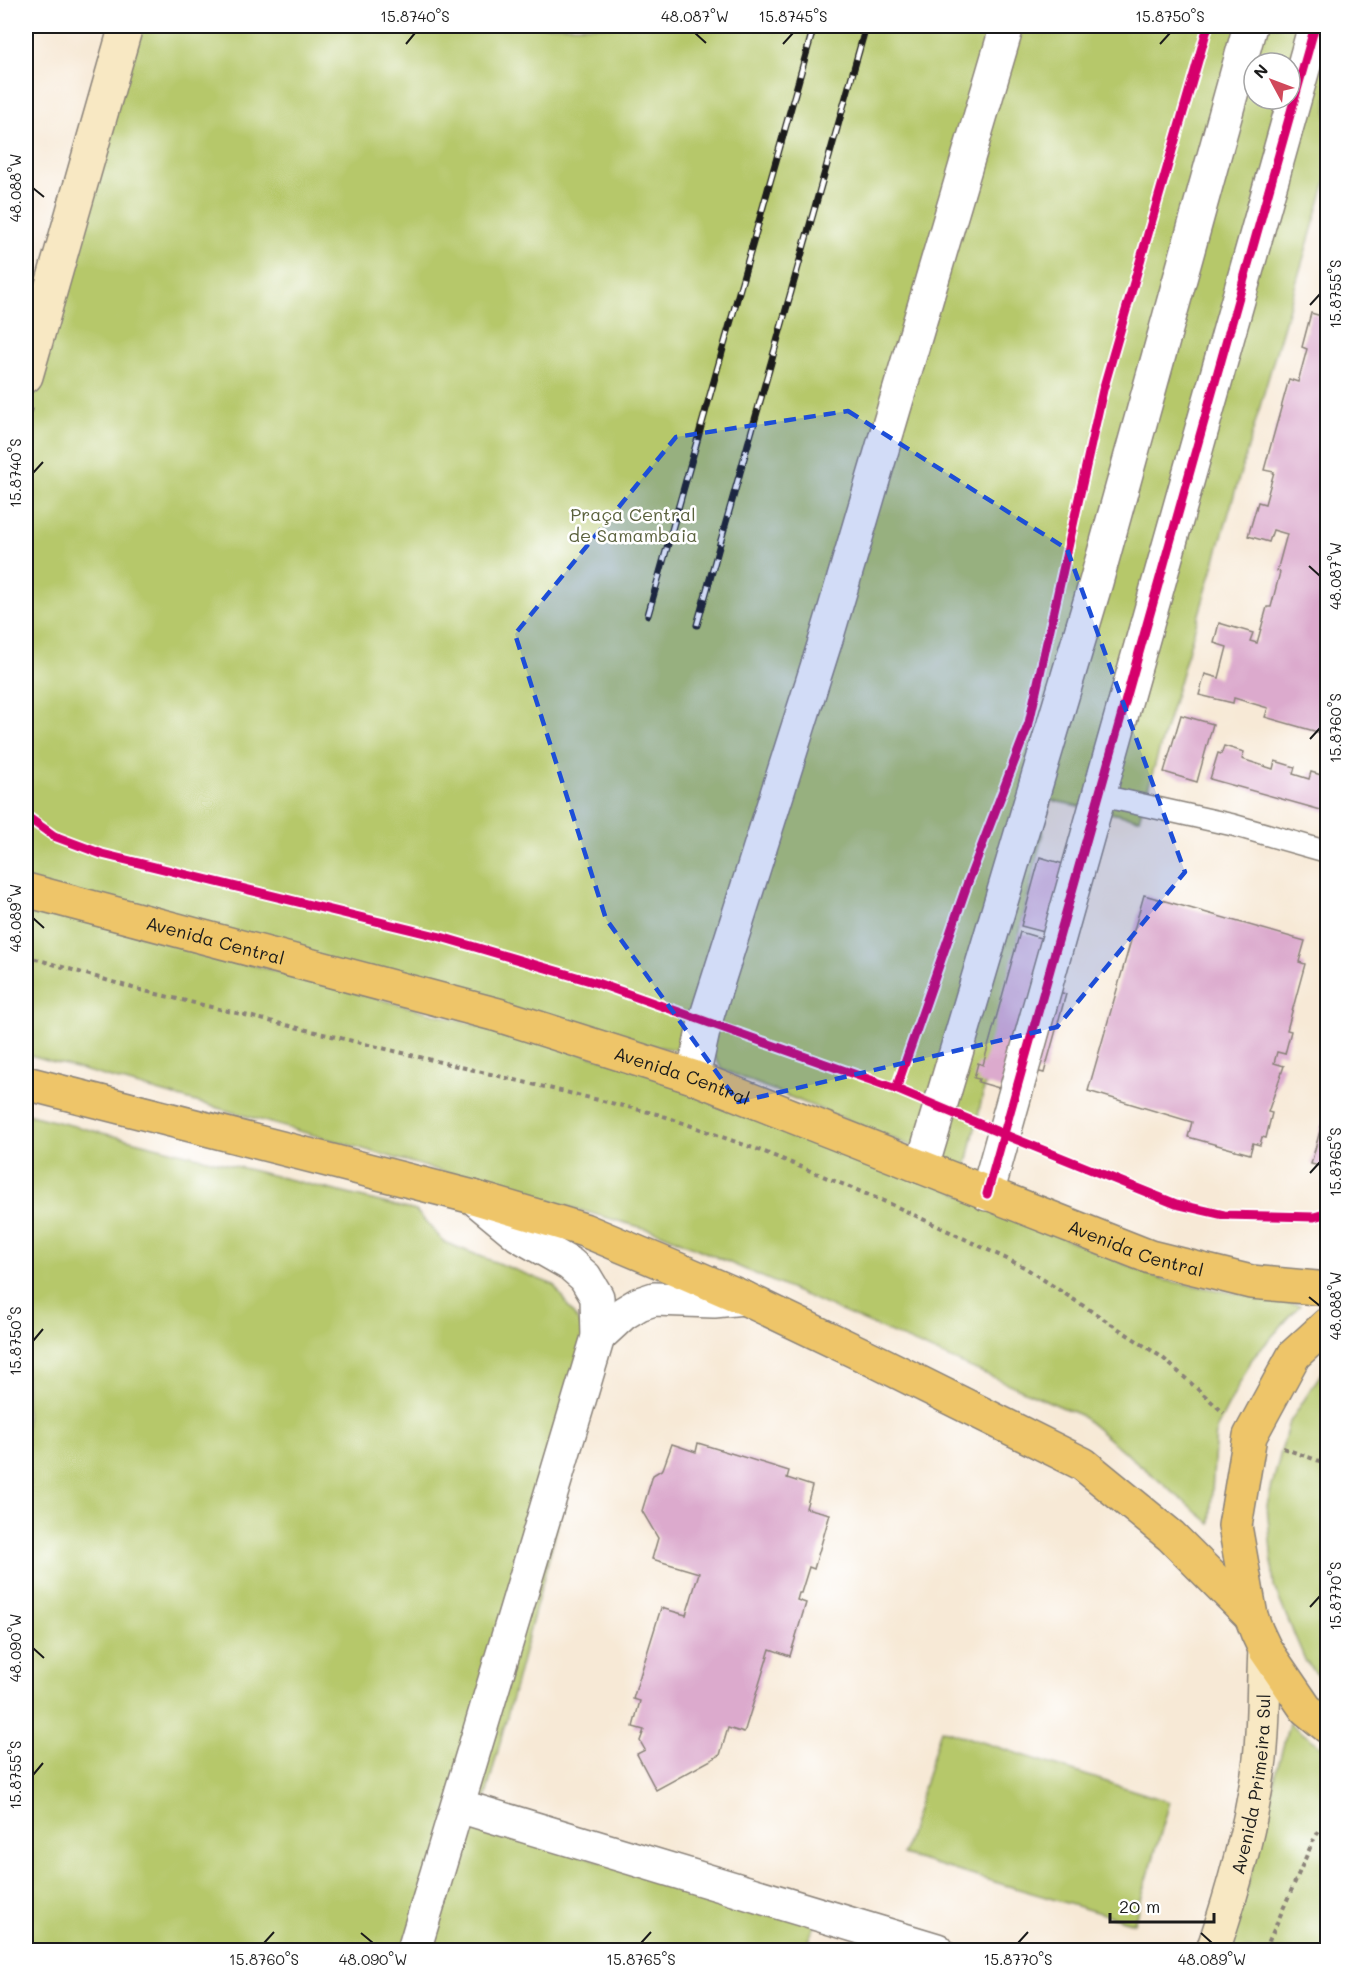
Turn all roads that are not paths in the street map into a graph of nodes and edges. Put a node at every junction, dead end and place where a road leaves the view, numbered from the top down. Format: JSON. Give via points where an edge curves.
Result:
{"nodes":[{"id":1,"x":126,"y":26,"type":"edge"},
{"id":2,"x":1007,"y":26,"type":"edge"},
{"id":3,"x":1250,"y":26,"type":"edge"},
{"id":4,"x":1315,"y":26,"type":"edge"},
{"id":5,"x":26,"y":376,"type":"edge"},
{"id":6,"x":1098,"y":795,"type":"junction"},
{"id":7,"x":1328,"y":852,"type":"edge"},
{"id":8,"x":26,"y":890,"type":"edge"},
{"id":9,"x":693,"y":1077,"type":"junction"},
{"id":10,"x":26,"y":1083,"type":"edge"},
{"id":11,"x":922,"y":1167,"type":"junction"},
{"id":12,"x":987,"y":1194,"type":"junction"},
{"id":13,"x":473,"y":1197,"type":"junction"},
{"id":14,"x":1328,"y":1289,"type":"edge"},
{"id":15,"x":744,"y":1298,"type":"junction"},
{"id":16,"x":1328,"y":1324,"type":"edge"},
{"id":17,"x":598,"y":1337,"type":"junction"},
{"id":18,"x":1251,"y":1616,"type":"junction"},
{"id":19,"x":1265,"y":1649,"type":"junction"},
{"id":20,"x":1328,"y":1727,"type":"edge"},
{"id":21,"x":459,"y":1806,"type":"junction"},
{"id":22,"x":414,"y":1950,"type":"edge"},
{"id":23,"x":937,"y":1950,"type":"edge"},
{"id":24,"x":1213,"y":1950,"type":"edge"}],
"edges":[{"from":1,"to":5,"type":"street"},
{"from":2,"to":9,"type":"street","via":[[826,639],[705,1022]]},
{"from":3,"to":11,"type":"street","via":[[1096,582]]},
{"from":4,"to":6,"type":"street"},
{"from":6,"to":7,"type":"lane","via":[[1233,825]]},
{"from":6,"to":12,"type":"street"},
{"from":8,"to":9,"type":"main road","name":"Avenida Central","via":[[498,1015]]},
{"from":9,"to":11,"type":"main road","name":"Avenida Central"},
{"from":10,"to":13,"type":"main road"},
{"from":11,"to":12,"type":"main road","name":"Avenida Central"},
{"from":12,"to":14,"type":"main road","name":"Avenida Central","via":[[1150,1257],[1251,1282]]},
{"from":13,"to":15,"type":"main road","via":[[584,1230]]},
{"from":13,"to":17,"type":"street","via":[[519,1234],[585,1277],[597,1297]]},
{"from":15,"to":17,"type":"street","via":[[654,1299],[624,1312]]},
{"from":15,"to":18,"type":"main road","via":[[1083,1464],[1171,1536]]},
{"from":16,"to":18,"type":"main road","via":[[1294,1355],[1250,1436],[1236,1526]]},
{"from":17,"to":21,"type":"street"},
{"from":18,"to":19,"type":"main road"},
{"from":19,"to":20,"type":"main road","via":[[1306,1709]]},
{"from":19,"to":24,"type":"street","name":"Avenida Primeira Sul","via":[[1260,1758],[1250,1826]]},
{"from":21,"to":22,"type":"street"},
{"from":21,"to":23,"type":"street"}]}
